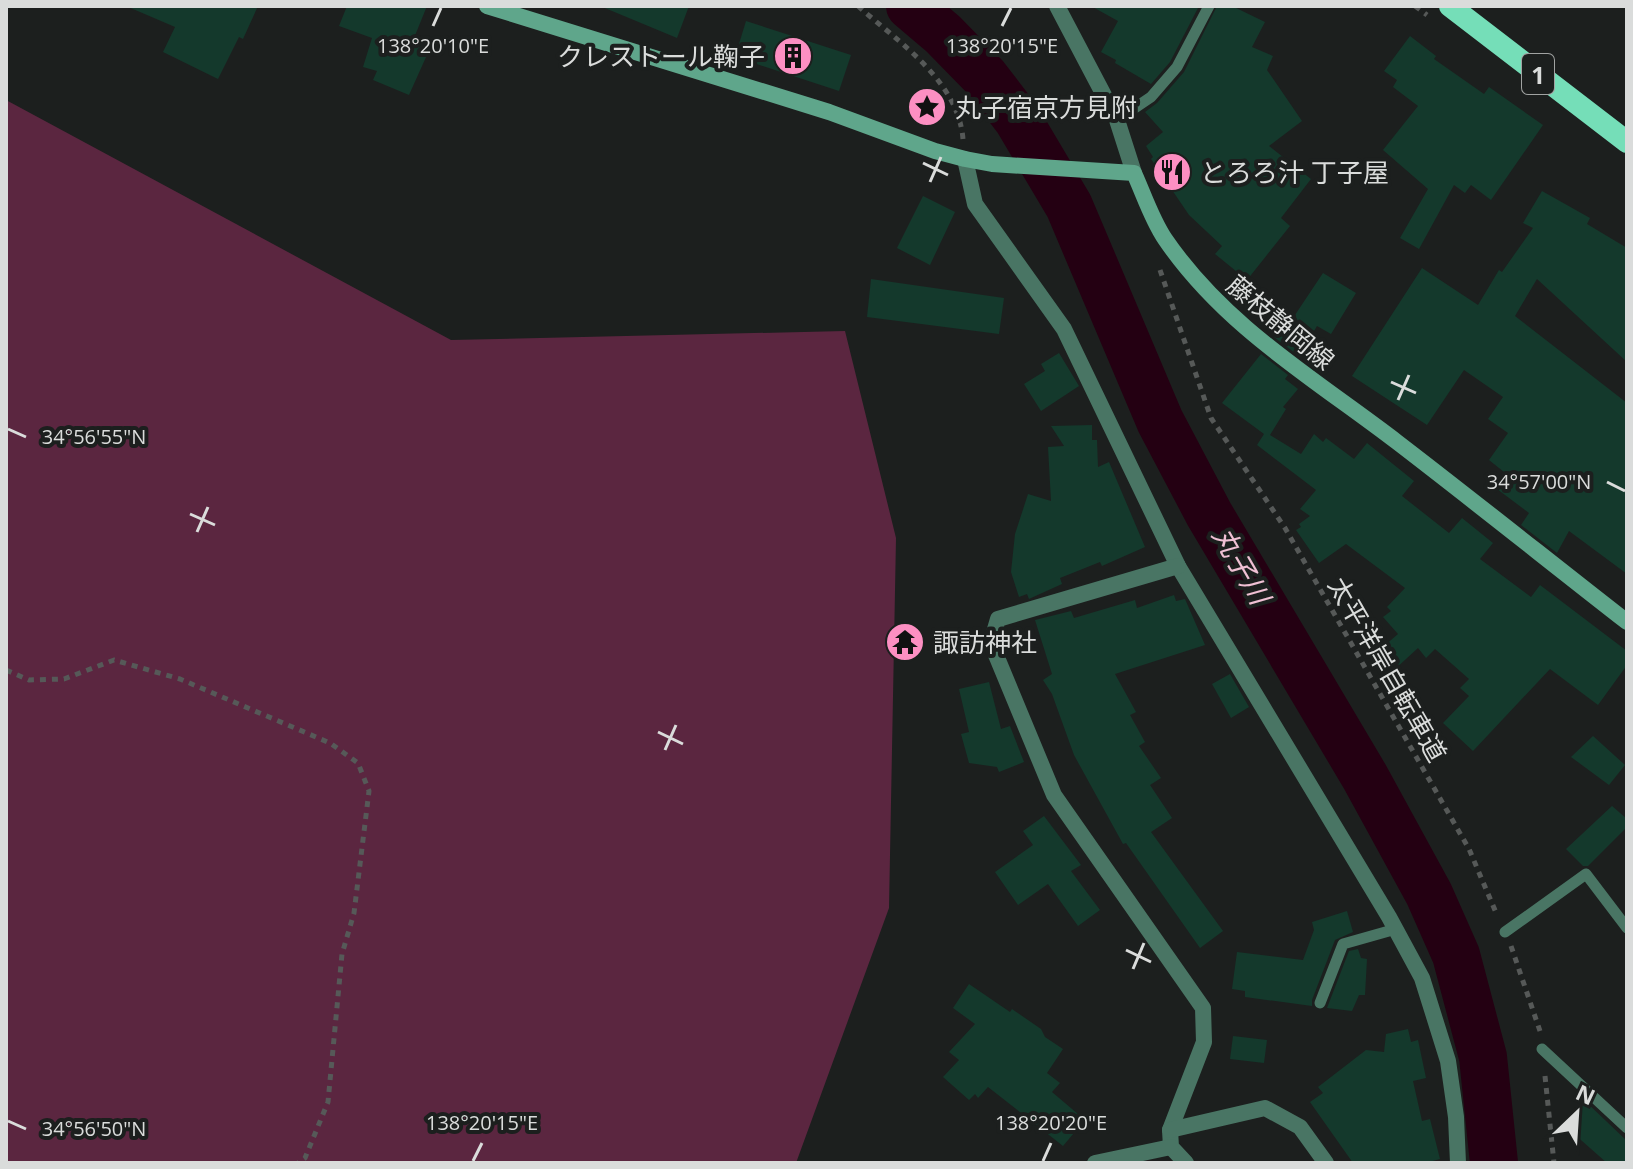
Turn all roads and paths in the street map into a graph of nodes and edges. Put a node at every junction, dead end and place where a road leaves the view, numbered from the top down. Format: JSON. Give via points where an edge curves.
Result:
{"nodes":[{"id":1,"x":487,"y":6,"type":"edge"},
{"id":2,"x":858,"y":6,"type":"edge"},
{"id":3,"x":1057,"y":6,"type":"edge"},
{"id":4,"x":1209,"y":6,"type":"edge"},
{"id":5,"x":1450,"y":6,"type":"edge"},
{"id":6,"x":1117,"y":120,"type":"junction"},
{"id":7,"x":1627,"y":142,"type":"edge"},
{"id":8,"x":965,"y":159,"type":"junction"},
{"id":9,"x":1134,"y":173,"type":"junction"},
{"id":10,"x":1157,"y":261,"type":"dead end"},
{"id":11,"x":1178,"y":566,"type":"junction"},
{"id":12,"x":1627,"y":622,"type":"edge"},
{"id":13,"x":6,"y":670,"type":"edge"},
{"id":14,"x":1627,"y":928,"type":"edge"},
{"id":15,"x":1396,"y":929,"type":"junction"},
{"id":16,"x":1505,"y":932,"type":"junction"},
{"id":17,"x":1320,"y":1003,"type":"dead end"},
{"id":18,"x":1542,"y":1049,"type":"junction"},
{"id":19,"x":1627,"y":1128,"type":"edge"},
{"id":20,"x":1170,"y":1139,"type":"junction"},
{"id":21,"x":298,"y":1163,"type":"edge"},
{"id":22,"x":1095,"y":1163,"type":"edge"},
{"id":23,"x":1186,"y":1163,"type":"edge"},
{"id":24,"x":1326,"y":1163,"type":"edge"},
{"id":25,"x":1458,"y":1163,"type":"edge"},
{"id":26,"x":1554,"y":1163,"type":"edge"}],
"edges":[{"from":1,"to":8,"type":"main road"},
{"from":2,"to":8,"type":"path","via":[[935,74],[961,119]]},
{"from":3,"to":6,"type":"street"},
{"from":4,"to":6,"type":"lane","via":[[1177,67],[1151,97]]},
{"from":5,"to":7,"type":"highway","number":"1"},
{"from":6,"to":9,"type":"street"},
{"from":8,"to":9,"type":"main road"},
{"from":8,"to":11,"type":"street","via":[[975,204],[1064,329]]},
{"from":9,"to":12,"type":"main road","name":"藤枝静岡線","via":[[1163,237],[1225,312]]},
{"from":10,"to":16,"type":"path","name":"太平洋岸自転車道","via":[[1211,418],[1285,528],[1469,849]]},
{"from":11,"to":15,"type":"street"},
{"from":11,"to":20,"type":"street","via":[[998,619],[991,643],[1054,795],[1203,1008],[1204,1042]]},
{"from":13,"to":21,"type":"path","via":[[29,680],[64,679],[114,660],[180,679],[330,743],[358,763],[369,791],[354,913],[342,954],[328,1102],[305,1158]]},
{"from":14,"to":16,"type":"lane","via":[[1586,874]]},
{"from":15,"to":17,"type":"lane","via":[[1343,944]]},
{"from":15,"to":25,"type":"street","via":[[1422,978],[1448,1061]]},
{"from":16,"to":18,"type":"path","name":"太平洋岸自転車道","via":[[1540,1029]]},
{"from":18,"to":19,"type":"lane"},
{"from":18,"to":26,"type":"path","name":"太平洋岸自転車道"},
{"from":20,"to":22,"type":"street"},
{"from":20,"to":23,"type":"street"},
{"from":20,"to":24,"type":"street","via":[[1265,1108],[1300,1127]]}]}
